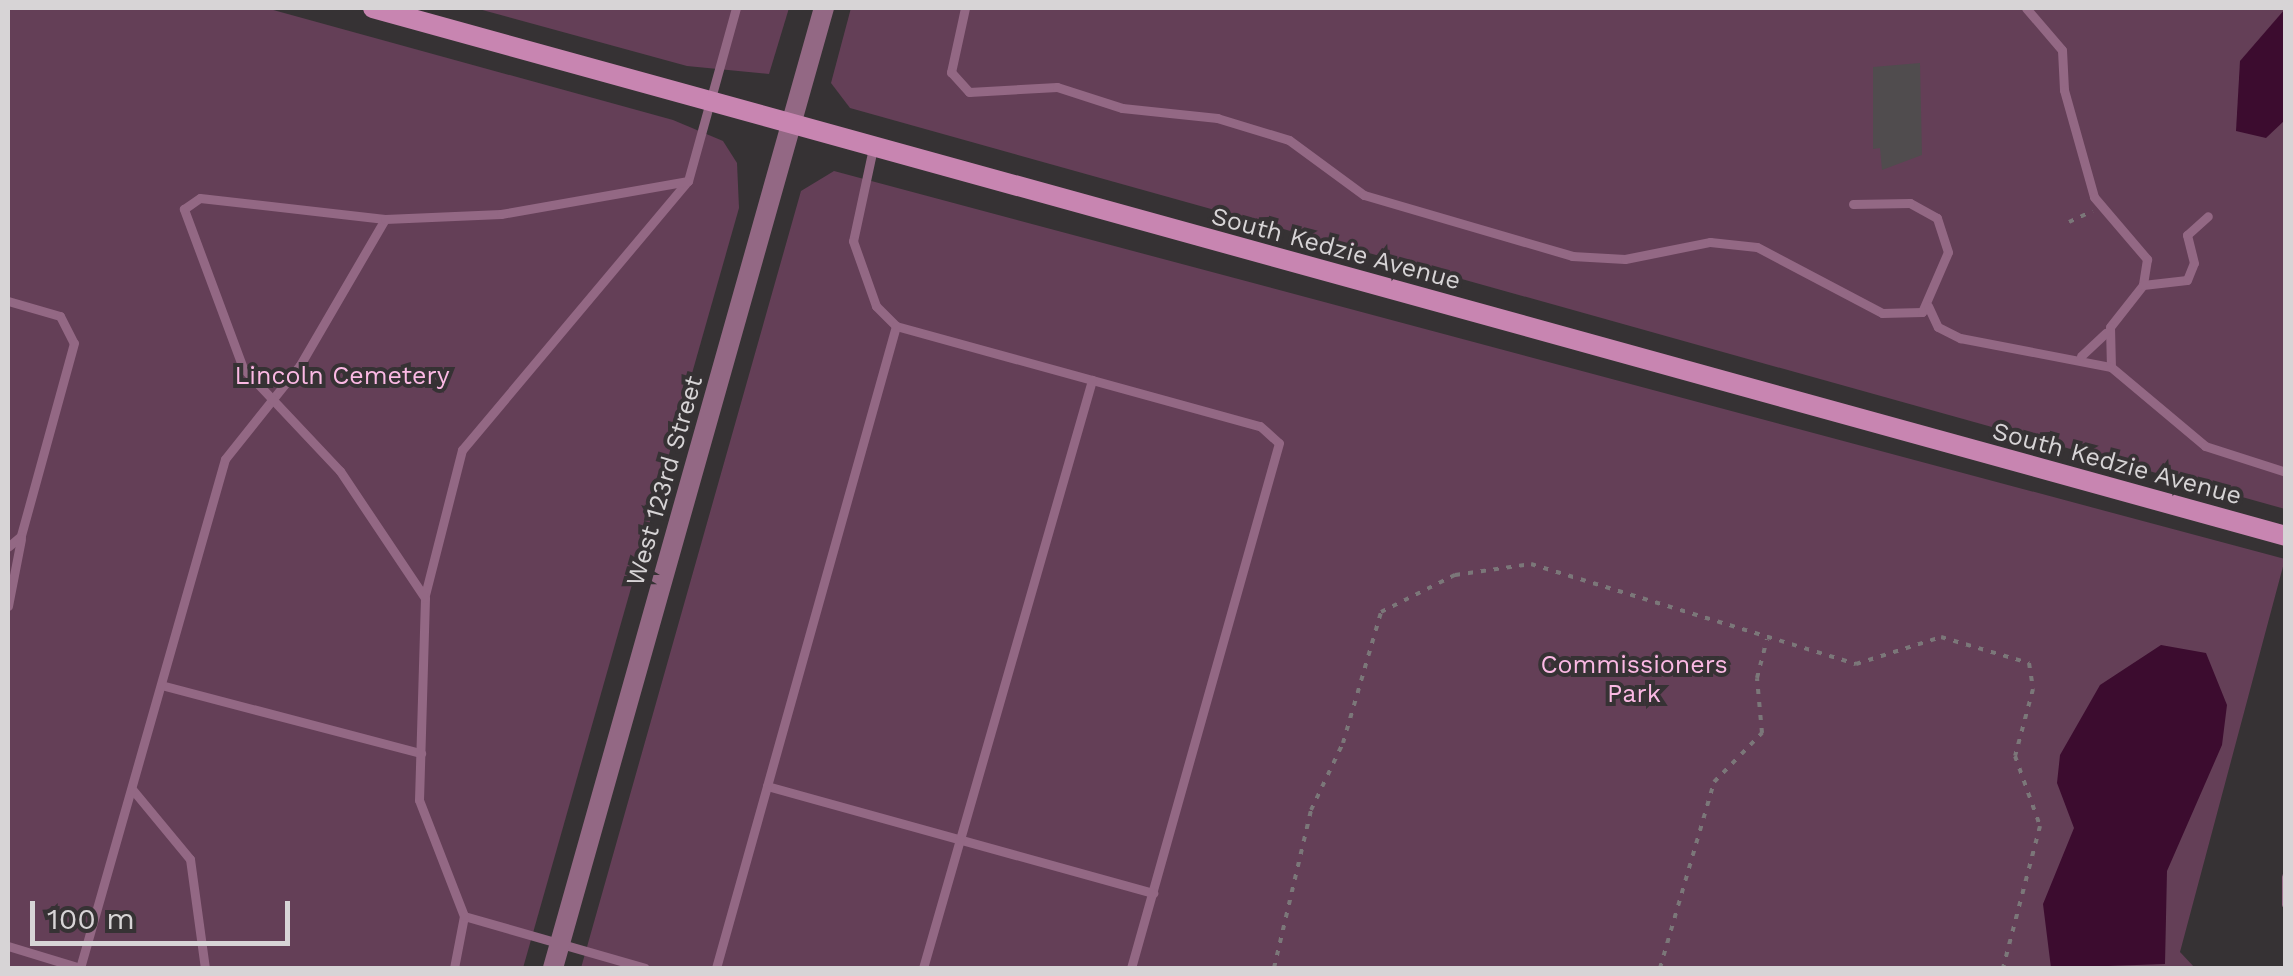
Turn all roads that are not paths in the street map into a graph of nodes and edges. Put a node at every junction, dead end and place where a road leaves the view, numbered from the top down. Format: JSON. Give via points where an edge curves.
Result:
{"nodes":[{"id":1,"x":374,"y":8,"type":"edge"},
{"id":2,"x":736,"y":8,"type":"edge"},
{"id":3,"x":824,"y":8,"type":"edge"},
{"id":4,"x":966,"y":8,"type":"edge"},
{"id":5,"x":2026,"y":8,"type":"edge"},
{"id":6,"x":710,"y":102,"type":"junction"},
{"id":7,"x":792,"y":125,"type":"junction"},
{"id":8,"x":874,"y":148,"type":"junction"},
{"id":9,"x":688,"y":181,"type":"junction"},
{"id":10,"x":1853,"y":204,"type":"dead end"},
{"id":11,"x":2208,"y":216,"type":"dead end"},
{"id":12,"x":385,"y":220,"type":"junction"},
{"id":13,"x":2142,"y":285,"type":"junction"},
{"id":14,"x":8,"y":301,"type":"edge"},
{"id":15,"x":1928,"y":306,"type":"junction"},
{"id":16,"x":896,"y":326,"type":"junction"},
{"id":17,"x":2110,"y":327,"type":"junction"},
{"id":18,"x":2081,"y":356,"type":"junction"},
{"id":19,"x":2111,"y":367,"type":"junction"},
{"id":20,"x":1092,"y":380,"type":"junction"},
{"id":21,"x":274,"y":399,"type":"junction"},
{"id":22,"x":2286,"y":472,"type":"edge"},
{"id":23,"x":21,"y":536,"type":"junction"},
{"id":24,"x":2286,"y":536,"type":"edge"},
{"id":25,"x":8,"y":547,"type":"edge"},
{"id":26,"x":425,"y":598,"type":"junction"},
{"id":27,"x":8,"y":606,"type":"edge"},
{"id":28,"x":161,"y":685,"type":"junction"},
{"id":29,"x":420,"y":753,"type":"junction"},
{"id":30,"x":768,"y":786,"type":"junction"},
{"id":31,"x":132,"y":789,"type":"junction"},
{"id":32,"x":960,"y":839,"type":"junction"},
{"id":33,"x":2286,"y":878,"type":"edge"},
{"id":34,"x":1153,"y":893,"type":"junction"},
{"id":35,"x":2286,"y":904,"type":"edge"},
{"id":36,"x":464,"y":916,"type":"junction"},
{"id":37,"x":8,"y":946,"type":"edge"},
{"id":38,"x":560,"y":946,"type":"junction"},
{"id":39,"x":205,"y":968,"type":"edge"},
{"id":40,"x":454,"y":968,"type":"edge"},
{"id":41,"x":553,"y":968,"type":"edge"},
{"id":42,"x":645,"y":968,"type":"edge"},
{"id":43,"x":716,"y":968,"type":"edge"},
{"id":44,"x":923,"y":968,"type":"edge"},
{"id":45,"x":1131,"y":968,"type":"edge"}],
"edges":[{"from":1,"to":6,"type":"main road","name":"South Kedzie Avenue"},
{"from":2,"to":6,"type":"lane"},
{"from":3,"to":7,"type":"street","name":"West 123rd Street"},
{"from":4,"to":15,"type":"lane","via":[[951,72],[968,92],[1056,87],[1122,108],[1217,118],[1288,140],[1364,194],[1572,256],[1626,259],[1725,242],[1772,252],[1882,313],[1914,316]]},
{"from":5,"to":13,"type":"lane","via":[[2062,50],[2064,90],[2102,207],[2146,260]]},
{"from":6,"to":7,"type":"main road","name":"South Kedzie Avenue"},
{"from":6,"to":9,"type":"lane"},
{"from":7,"to":8,"type":"main road","name":"South Kedzie Avenue"},
{"from":7,"to":38,"type":"street","name":"West 123rd Street"},
{"from":8,"to":16,"type":"lane","via":[[854,241],[876,306]]},
{"from":8,"to":24,"type":"main road","name":"South Kedzie Avenue"},
{"from":9,"to":12,"type":"lane","via":[[566,206]]},
{"from":9,"to":26,"type":"lane","via":[[462,450]]},
{"from":10,"to":15,"type":"lane","via":[[1910,203],[1937,218],[1948,252]]},
{"from":11,"to":13,"type":"lane","via":[[2187,235],[2194,263],[2187,280]]},
{"from":12,"to":21,"type":"lane"},
{"from":12,"to":21,"type":"lane","via":[[187,201],[231,345]]},
{"from":13,"to":17,"type":"lane"},
{"from":14,"to":23,"type":"lane","via":[[60,316],[74,343]]},
{"from":15,"to":18,"type":"lane","via":[[1938,326],[1960,338]]},
{"from":16,"to":20,"type":"lane"},
{"from":16,"to":30,"type":"lane"},
{"from":17,"to":18,"type":"lane"},
{"from":17,"to":19,"type":"lane"},
{"from":18,"to":19,"type":"lane"},
{"from":19,"to":22,"type":"lane","via":[[2204,446]]},
{"from":20,"to":32,"type":"lane"},
{"from":20,"to":34,"type":"lane","via":[[1260,426],[1278,443]]},
{"from":21,"to":26,"type":"lane","via":[[395,543]]},
{"from":21,"to":28,"type":"lane","via":[[226,459]]},
{"from":23,"to":25,"type":"lane"},
{"from":23,"to":27,"type":"lane"},
{"from":26,"to":29,"type":"lane"},
{"from":28,"to":29,"type":"lane"},
{"from":28,"to":31,"type":"lane"},
{"from":29,"to":36,"type":"lane","via":[[423,823]]},
{"from":30,"to":32,"type":"lane"},
{"from":30,"to":43,"type":"lane"},
{"from":31,"to":37,"type":"lane","via":[[80,968]]},
{"from":31,"to":39,"type":"lane","via":[[190,860]]},
{"from":32,"to":34,"type":"lane"},
{"from":32,"to":44,"type":"lane"},
{"from":33,"to":35,"type":"lane"},
{"from":34,"to":45,"type":"lane"},
{"from":36,"to":38,"type":"lane"},
{"from":36,"to":40,"type":"lane"},
{"from":38,"to":41,"type":"street","name":"West 123rd Street"},
{"from":38,"to":42,"type":"lane"}]}
